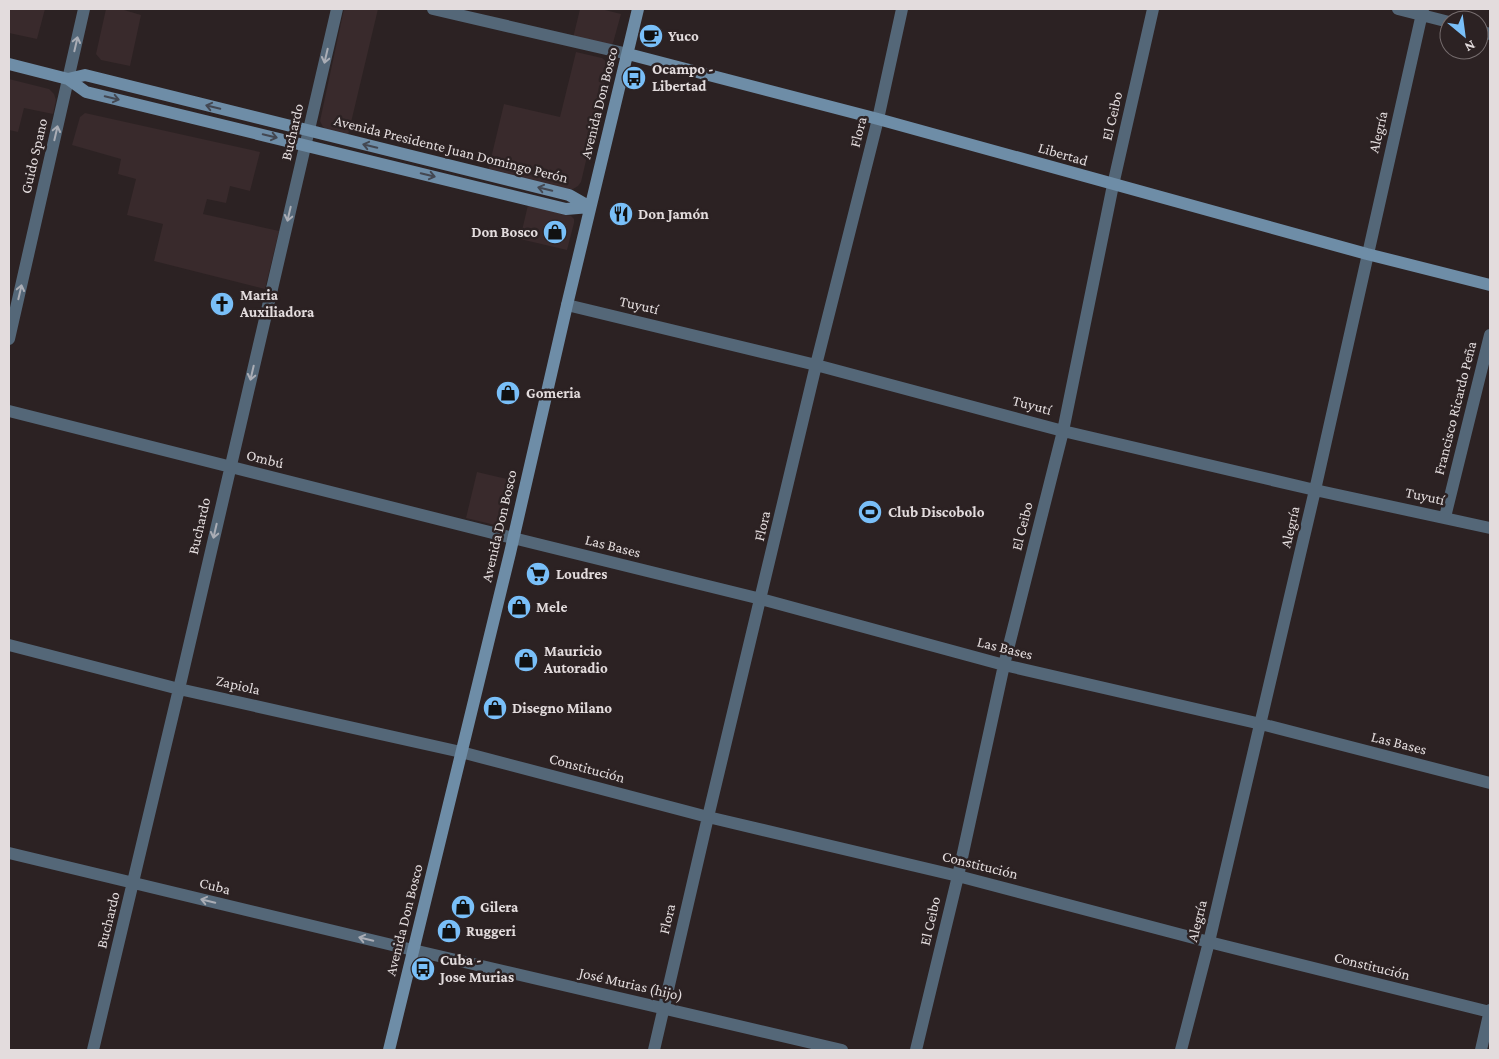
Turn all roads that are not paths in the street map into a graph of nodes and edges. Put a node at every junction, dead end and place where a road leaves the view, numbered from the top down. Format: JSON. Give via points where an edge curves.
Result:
{"nodes":[{"id":1,"x":84,"y":9,"type":"edge"},
{"id":2,"x":337,"y":9,"type":"edge"},
{"id":3,"x":433,"y":9,"type":"edge"},
{"id":4,"x":638,"y":9,"type":"edge"},
{"id":5,"x":902,"y":9,"type":"edge"},
{"id":6,"x":1153,"y":9,"type":"edge"},
{"id":7,"x":1398,"y":9,"type":"edge"},
{"id":8,"x":1422,"y":12,"type":"edge"},
{"id":9,"x":1439,"y":18,"type":"edge"},
{"id":10,"x":628,"y":54,"type":"junction"},
{"id":11,"x":9,"y":64,"type":"edge"},
{"id":12,"x":68,"y":79,"type":"junction"},
{"id":13,"x":878,"y":119,"type":"junction"},
{"id":14,"x":309,"y":131,"type":"junction"},
{"id":15,"x":306,"y":145,"type":"junction"},
{"id":16,"x":1113,"y":185,"type":"junction"},
{"id":17,"x":590,"y":207,"type":"junction"},
{"id":18,"x":1368,"y":254,"type":"junction"},
{"id":19,"x":1490,"y":285,"type":"edge"},
{"id":20,"x":567,"y":305,"type":"junction"},
{"id":21,"x":1490,"y":335,"type":"edge"},
{"id":22,"x":9,"y":339,"type":"edge"},
{"id":23,"x":816,"y":364,"type":"junction"},
{"id":24,"x":9,"y":411,"type":"edge"},
{"id":25,"x":1063,"y":431,"type":"junction"},
{"id":26,"x":229,"y":467,"type":"junction"},
{"id":27,"x":1315,"y":490,"type":"junction"},
{"id":28,"x":1444,"y":517,"type":"junction"},
{"id":29,"x":1490,"y":528,"type":"edge"},
{"id":30,"x":513,"y":538,"type":"junction"},
{"id":31,"x":761,"y":599,"type":"junction"},
{"id":32,"x":9,"y":645,"type":"edge"},
{"id":33,"x":1004,"y":665,"type":"junction"},
{"id":34,"x":179,"y":689,"type":"junction"},
{"id":35,"x":1261,"y":724,"type":"junction"},
{"id":36,"x":461,"y":752,"type":"junction"},
{"id":37,"x":1490,"y":783,"type":"edge"},
{"id":38,"x":708,"y":817,"type":"junction"},
{"id":39,"x":9,"y":853,"type":"edge"},
{"id":40,"x":958,"y":876,"type":"junction"},
{"id":41,"x":134,"y":883,"type":"junction"},
{"id":42,"x":1209,"y":942,"type":"junction"},
{"id":43,"x":413,"y":950,"type":"junction"},
{"id":44,"x":663,"y":1008,"type":"junction"},
{"id":45,"x":1490,"y":1011,"type":"edge"},
{"id":46,"x":93,"y":1050,"type":"edge"},
{"id":47,"x":389,"y":1050,"type":"edge"},
{"id":48,"x":654,"y":1050,"type":"edge"},
{"id":49,"x":842,"y":1050,"type":"edge"},
{"id":50,"x":916,"y":1050,"type":"edge"},
{"id":51,"x":1181,"y":1050,"type":"edge"},
{"id":52,"x":1482,"y":1050,"type":"edge"}],
"edges":[{"from":12,"to":1,"type":"street","name":"Guido Spano","one_way":true},
{"from":2,"to":14,"type":"street","name":"Buchardo","one_way":true},
{"from":3,"to":10,"type":"street"},
{"from":4,"to":10,"type":"main road","name":"Avenida Don Bosco"},
{"from":5,"to":13,"type":"street","name":"Flora"},
{"from":6,"to":16,"type":"street","name":"El Ceibo"},
{"from":7,"to":8,"type":"street"},
{"from":8,"to":9,"type":"street"},
{"from":8,"to":18,"type":"street","name":"Alegría"},
{"from":10,"to":13,"type":"main road","name":"Libertad"},
{"from":10,"to":17,"type":"main road","name":"Avenida Don Bosco"},
{"from":11,"to":12,"type":"main road","name":"Avenida Presidente Juan Domingo Perón"},
{"from":14,"to":12,"type":"main road","name":"Avenida Presidente Juan Domingo Perón","one_way":true,"via":[[85,75]]},
{"from":12,"to":15,"type":"main road","name":"Avenida Presidente Juan Domingo Perón","one_way":true,"via":[[86,92]]},
{"from":22,"to":12,"type":"street","name":"Guido Spano","one_way":true},
{"from":13,"to":16,"type":"main road","name":"Libertad"},
{"from":13,"to":23,"type":"street","name":"Flora"},
{"from":14,"to":15,"type":"street","name":"Buchardo"},
{"from":17,"to":14,"type":"main road","name":"Avenida Presidente Juan Domingo Perón","one_way":true,"via":[[569,195]]},
{"from":15,"to":17,"type":"main road","name":"Avenida Presidente Juan Domingo Perón","one_way":true,"via":[[566,209]]},
{"from":15,"to":26,"type":"street","name":"Buchardo","one_way":true},
{"from":16,"to":18,"type":"main road","name":"Libertad"},
{"from":16,"to":25,"type":"street","name":"El Ceibo"},
{"from":17,"to":20,"type":"main road","name":"Avenida Don Bosco"},
{"from":18,"to":19,"type":"main road","name":"Libertad"},
{"from":18,"to":27,"type":"street","name":"Alegría"},
{"from":20,"to":23,"type":"street","name":"Tuyutí"},
{"from":20,"to":30,"type":"main road","name":"Avenida Don Bosco"},
{"from":21,"to":28,"type":"street","name":"Francisco Ricardo Peña"},
{"from":23,"to":25,"type":"street","name":"Tuyutí"},
{"from":23,"to":31,"type":"street","name":"Flora"},
{"from":24,"to":26,"type":"street","name":"Ombú"},
{"from":25,"to":27,"type":"street","name":"Tuyutí"},
{"from":25,"to":33,"type":"street","name":"El Ceibo"},
{"from":26,"to":30,"type":"street","name":"Ombú"},
{"from":26,"to":34,"type":"street","name":"Buchardo","one_way":true},
{"from":27,"to":28,"type":"street","name":"Tuyutí"},
{"from":27,"to":35,"type":"street","name":"Alegría"},
{"from":28,"to":29,"type":"street","name":"Tuyutí"},
{"from":30,"to":31,"type":"street","name":"Las Bases"},
{"from":30,"to":36,"type":"main road","name":"Avenida Don Bosco"},
{"from":31,"to":33,"type":"street","name":"Las Bases"},
{"from":31,"to":38,"type":"street","name":"Flora"},
{"from":32,"to":34,"type":"street","name":"Zapiola"},
{"from":33,"to":35,"type":"street","name":"Las Bases"},
{"from":33,"to":40,"type":"street","name":"El Ceibo"},
{"from":34,"to":36,"type":"street","name":"Zapiola"},
{"from":34,"to":41,"type":"street","name":"Buchardo"},
{"from":35,"to":37,"type":"street","name":"Las Bases"},
{"from":35,"to":42,"type":"street","name":"Alegría"},
{"from":36,"to":38,"type":"street","name":"Constitución"},
{"from":36,"to":43,"type":"main road","name":"Avenida Don Bosco"},
{"from":38,"to":40,"type":"street","name":"Constitución"},
{"from":38,"to":44,"type":"street","name":"Flora"},
{"from":39,"to":41,"type":"street","name":"Cuba"},
{"from":40,"to":42,"type":"street","name":"Constitución"},
{"from":40,"to":50,"type":"street","name":"El Ceibo"},
{"from":43,"to":41,"type":"street","name":"Cuba","one_way":true},
{"from":41,"to":46,"type":"street","name":"Buchardo"},
{"from":42,"to":45,"type":"street","name":"Constitución"},
{"from":42,"to":51,"type":"street","name":"Alegría"},
{"from":43,"to":44,"type":"street","name":"José Murias (hijo)"},
{"from":43,"to":47,"type":"main road","name":"Avenida Don Bosco"},
{"from":44,"to":48,"type":"street","name":"Flora"},
{"from":44,"to":49,"type":"street","name":"José Murias (hijo)"},
{"from":45,"to":52,"type":"street"}]}
